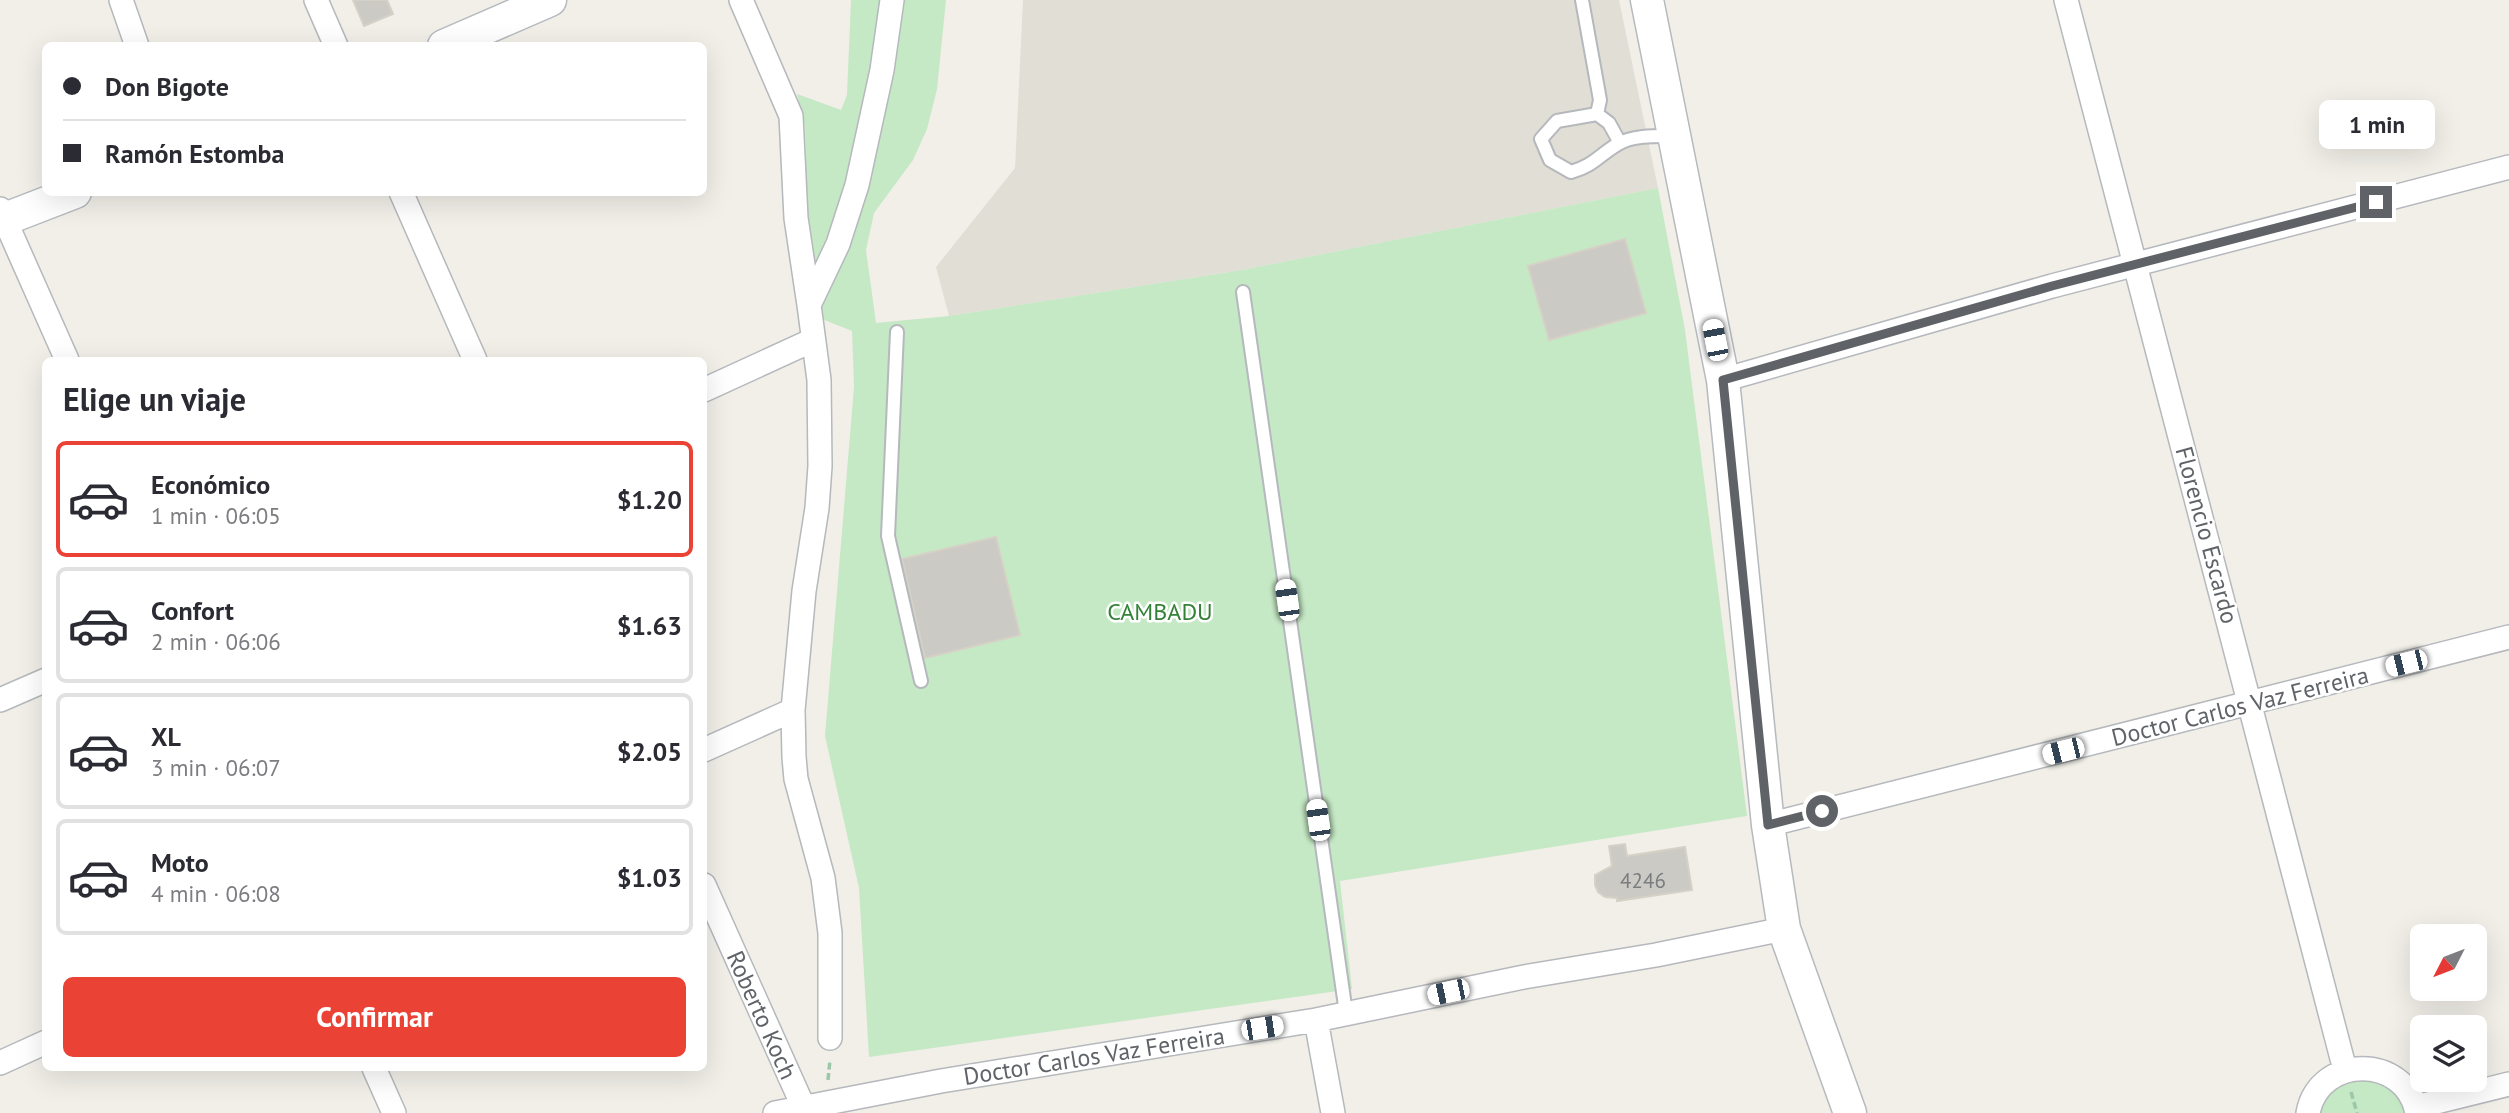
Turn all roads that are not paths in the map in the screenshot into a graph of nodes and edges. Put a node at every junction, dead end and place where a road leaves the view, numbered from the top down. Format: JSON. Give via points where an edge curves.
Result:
{"nodes":[{"id":1,"x":121,"y":0,"type":"edge"},
{"id":2,"x":316,"y":0,"type":"edge"},
{"id":3,"x":550,"y":0,"type":"edge"},
{"id":4,"x":741,"y":0,"type":"edge"},
{"id":5,"x":891,"y":0,"type":"edge"},
{"id":6,"x":1582,"y":0,"type":"edge"},
{"id":7,"x":1647,"y":0,"type":"edge"},
{"id":8,"x":2066,"y":0,"type":"edge"},
{"id":9,"x":136,"y":42,"type":"edge"},
{"id":10,"x":335,"y":42,"type":"edge"},
{"id":11,"x":453,"y":42,"type":"edge"},
{"id":12,"x":1597,"y":114,"type":"junction"},
{"id":13,"x":1674,"y":136,"type":"junction"},
{"id":14,"x":1620,"y":143,"type":"junction"},
{"id":15,"x":2509,"y":167,"type":"edge"},
{"id":16,"x":63,"y":196,"type":"edge"},
{"id":17,"x":403,"y":196,"type":"edge"},
{"id":18,"x":2,"y":216,"type":"edge"},
{"id":19,"x":2136,"y":266,"type":"junction"},
{"id":20,"x":1243,"y":292,"type":"dead end"},
{"id":21,"x":809,"y":305,"type":"junction"},
{"id":22,"x":897,"y":332,"type":"dead end"},
{"id":23,"x":813,"y":340,"type":"junction"},
{"id":24,"x":66,"y":357,"type":"edge"},
{"id":25,"x":474,"y":357,"type":"edge"},
{"id":26,"x":1723,"y":380,"type":"junction"},
{"id":27,"x":707,"y":389,"type":"edge"},
{"id":28,"x":2509,"y":637,"type":"edge"},
{"id":29,"x":921,"y":681,"type":"dead end"},
{"id":30,"x":42,"y":682,"type":"edge"},
{"id":31,"x":0,"y":700,"type":"edge"},
{"id":32,"x":2251,"y":703,"type":"junction"},
{"id":33,"x":793,"y":710,"type":"junction"},
{"id":34,"x":707,"y":749,"type":"edge"},
{"id":35,"x":1768,"y":825,"type":"junction"},
{"id":36,"x":707,"y":892,"type":"edge"},
{"id":37,"x":1784,"y":929,"type":"junction"},
{"id":38,"x":1346,"y":1013,"type":"junction"},
{"id":39,"x":1315,"y":1020,"type":"junction"},
{"id":40,"x":831,"y":1038,"type":"road end"},
{"id":41,"x":42,"y":1044,"type":"edge"},
{"id":42,"x":0,"y":1063,"type":"edge"},
{"id":43,"x":2345,"y":1070,"type":"junction"},
{"id":44,"x":375,"y":1071,"type":"edge"},
{"id":45,"x":2509,"y":1084,"type":"edge"},
{"id":46,"x":803,"y":1106,"type":"junction"},
{"id":47,"x":838,"y":1108,"type":"edge"},
{"id":48,"x":2417,"y":1110,"type":"edge"},
{"id":49,"x":394,"y":1113,"type":"edge"},
{"id":50,"x":775,"y":1113,"type":"edge"},
{"id":51,"x":1334,"y":1113,"type":"edge"},
{"id":52,"x":1850,"y":1113,"type":"edge"},
{"id":53,"x":2308,"y":1113,"type":"edge"}],
"edges":[{"from":1,"to":9,"type":"street"},
{"from":2,"to":10,"type":"street"},
{"from":3,"to":11,"type":"main road"},
{"from":4,"to":21,"type":"street","via":[[791,116],[796,218]]},
{"from":5,"to":21,"type":"street","via":[[878,93],[858,185],[838,244]]},
{"from":6,"to":12,"type":"lane","via":[[1600,100]]},
{"from":7,"to":13,"type":"main road"},
{"from":8,"to":19,"type":"street","name":"Florencio Escardo"},
{"from":12,"to":14,"type":"lane","via":[[1609,123]]},
{"from":12,"to":14,"type":"lane","via":[[1557,121],[1541,139],[1550,160],[1571,172],[1589,167]]},
{"from":13,"to":14,"type":"lane"},
{"from":13,"to":26,"type":"main road"},
{"from":15,"to":19,"type":"street"},
{"from":16,"to":18,"type":"main road"},
{"from":17,"to":25,"type":"street"},
{"from":18,"to":24,"type":"street"},
{"from":19,"to":26,"type":"street"},
{"from":19,"to":32,"type":"street","name":"Florencio Escardo"},
{"from":20,"to":38,"type":"lane"},
{"from":21,"to":23,"type":"street"},
{"from":22,"to":29,"type":"lane","via":[[888,536]]},
{"from":23,"to":27,"type":"street"},
{"from":23,"to":33,"type":"street","via":[[819,380],[820,466]]},
{"from":26,"to":35,"type":"main road"},
{"from":28,"to":32,"type":"street","name":"Doctor Carlos Vaz Ferreira"},
{"from":30,"to":31,"type":"street"},
{"from":32,"to":35,"type":"street","name":"Doctor Carlos Vaz Ferreira"},
{"from":32,"to":43,"type":"street","name":"Florencio Escardo"},
{"from":33,"to":34,"type":"street"},
{"from":33,"to":40,"type":"street","via":[[796,779],[823,878],[830,933]]},
{"from":35,"to":37,"type":"main road"},
{"from":36,"to":46,"type":"street","name":"Roberto Koch"},
{"from":37,"to":38,"type":"street","name":"Doctor Carlos Vaz Ferreira"},
{"from":37,"to":52,"type":"main road"},
{"from":38,"to":39,"type":"street","name":"Doctor Carlos Vaz Ferreira"},
{"from":39,"to":47,"type":"street","name":"Doctor Carlos Vaz Ferreira","via":[[941,1081]]},
{"from":39,"to":51,"type":"street"},
{"from":41,"to":42,"type":"street"},
{"from":43,"to":48,"type":"street","via":[[2374,1068],[2392,1075],[2407,1088]]},
{"from":43,"to":53,"type":"street","via":[[2322,1084]]},
{"from":44,"to":49,"type":"street"},
{"from":45,"to":48,"type":"street"},
{"from":46,"to":47,"type":"street","name":"Doctor Carlos Vaz Ferreira"},
{"from":46,"to":50,"type":"street","name":"Doctor Carlos Vaz Ferreira"}]}
